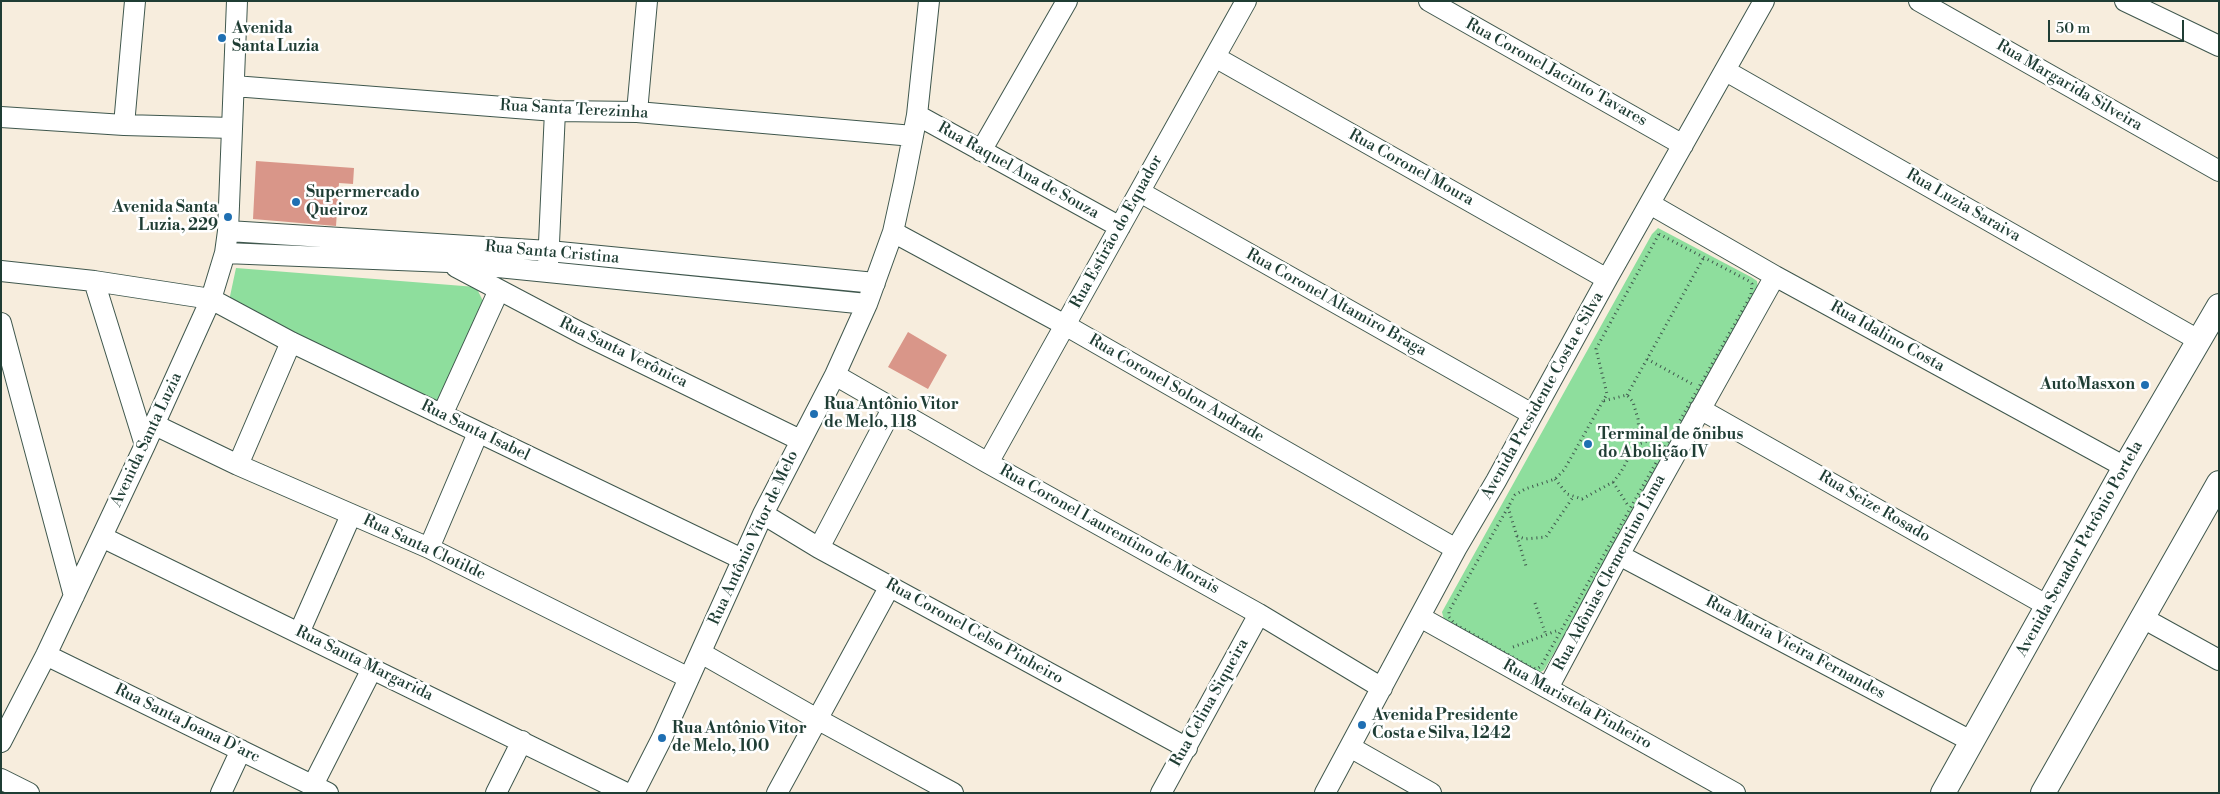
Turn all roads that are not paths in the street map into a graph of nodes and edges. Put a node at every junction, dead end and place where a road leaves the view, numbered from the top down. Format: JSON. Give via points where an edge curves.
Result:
{"nodes":[{"id":1,"x":135,"y":1,"type":"edge"},
{"id":2,"x":237,"y":1,"type":"edge"},
{"id":3,"x":647,"y":1,"type":"edge"},
{"id":4,"x":929,"y":1,"type":"edge"},
{"id":5,"x":1066,"y":1,"type":"edge"},
{"id":6,"x":1246,"y":1,"type":"edge"},
{"id":7,"x":1429,"y":1,"type":"edge"},
{"id":8,"x":1919,"y":1,"type":"edge"},
{"id":9,"x":2125,"y":1,"type":"edge"},
{"id":10,"x":1763,"y":2,"type":"edge"},
{"id":11,"x":2219,"y":46,"type":"edge"},
{"id":12,"x":1215,"y":57,"type":"junction"},
{"id":13,"x":1726,"y":72,"type":"junction"},
{"id":14,"x":234,"y":86,"type":"junction"},
{"id":15,"x":555,"y":111,"type":"junction"},
{"id":16,"x":637,"y":112,"type":"junction"},
{"id":17,"x":916,"y":115,"type":"junction"},
{"id":18,"x":1,"y":117,"type":"edge"},
{"id":19,"x":124,"y":125,"type":"junction"},
{"id":20,"x":232,"y":128,"type":"junction"},
{"id":21,"x":913,"y":136,"type":"junction"},
{"id":22,"x":1683,"y":145,"type":"junction"},
{"id":23,"x":981,"y":150,"type":"junction"},
{"id":24,"x":2219,"y":171,"type":"edge"},
{"id":25,"x":1140,"y":192,"type":"junction"},
{"id":26,"x":1650,"y":204,"type":"junction"},
{"id":27,"x":1120,"y":227,"type":"junction"},
{"id":28,"x":228,"y":231,"type":"junction"},
{"id":29,"x":893,"y":232,"type":"junction"},
{"id":30,"x":549,"y":252,"type":"junction"},
{"id":31,"x":225,"y":253,"type":"junction"},
{"id":32,"x":448,"y":262,"type":"junction"},
{"id":33,"x":1,"y":271,"type":"edge"},
{"id":34,"x":548,"y":272,"type":"junction"},
{"id":35,"x":1774,"y":276,"type":"junction"},
{"id":36,"x":1608,"y":278,"type":"junction"},
{"id":37,"x":94,"y":281,"type":"junction"},
{"id":38,"x":875,"y":283,"type":"junction"},
{"id":39,"x":500,"y":290,"type":"junction"},
{"id":40,"x":211,"y":299,"type":"junction"},
{"id":41,"x":868,"y":304,"type":"junction"},
{"id":42,"x":2219,"y":306,"type":"edge"},
{"id":43,"x":1,"y":323,"type":"edge"},
{"id":44,"x":1065,"y":325,"type":"junction"},
{"id":45,"x":2209,"y":339,"type":"edge"},
{"id":46,"x":291,"y":342,"type":"junction"},
{"id":47,"x":835,"y":375,"type":"junction"},
{"id":48,"x":892,"y":409,"type":"junction"},
{"id":49,"x":1700,"y":409,"type":"junction"},
{"id":50,"x":1532,"y":414,"type":"junction"},
{"id":51,"x":442,"y":415,"type":"junction"},
{"id":52,"x":155,"y":425,"type":"junction"},
{"id":53,"x":478,"y":433,"type":"junction"},
{"id":54,"x":800,"y":440,"type":"junction"},
{"id":55,"x":145,"y":445,"type":"junction"},
{"id":56,"x":988,"y":463,"type":"junction"},
{"id":57,"x":238,"y":465,"type":"junction"},
{"id":58,"x":2126,"y":467,"type":"junction"},
{"id":59,"x":2219,"y":483,"type":"edge"},
{"id":60,"x":763,"y":514,"type":"junction"},
{"id":61,"x":351,"y":515,"type":"junction"},
{"id":62,"x":102,"y":537,"type":"junction"},
{"id":63,"x":429,"y":548,"type":"junction"},
{"id":64,"x":819,"y":548,"type":"junction"},
{"id":65,"x":1456,"y":549,"type":"junction"},
{"id":66,"x":1619,"y":554,"type":"junction"},
{"id":67,"x":742,"y":559,"type":"junction"},
{"id":68,"x":890,"y":586,"type":"junction"},
{"id":69,"x":74,"y":596,"type":"junction"},
{"id":70,"x":2048,"y":606,"type":"junction"},
{"id":71,"x":1259,"y":614,"type":"junction"},
{"id":72,"x":1420,"y":617,"type":"junction"},
{"id":73,"x":2141,"y":617,"type":"junction"},
{"id":74,"x":299,"y":633,"type":"junction"},
{"id":75,"x":701,"y":653,"type":"junction"},
{"id":76,"x":46,"y":655,"type":"junction"},
{"id":77,"x":2219,"y":660,"type":"edge"},
{"id":78,"x":372,"y":668,"type":"junction"},
{"id":79,"x":689,"y":678,"type":"junction"},
{"id":80,"x":1382,"y":688,"type":"junction"},
{"id":81,"x":1548,"y":688,"type":"junction"},
{"id":82,"x":817,"y":719,"type":"junction"},
{"id":83,"x":2,"y":736,"type":"edge"},
{"id":84,"x":1971,"y":741,"type":"junction"},
{"id":85,"x":522,"y":742,"type":"junction"},
{"id":86,"x":1350,"y":747,"type":"junction"},
{"id":87,"x":1186,"y":748,"type":"junction"},
{"id":88,"x":241,"y":750,"type":"junction"},
{"id":89,"x":1,"y":779,"type":"edge"},
{"id":90,"x":320,"y":789,"type":"edge"},
{"id":91,"x":29,"y":793,"type":"edge"},
{"id":92,"x":222,"y":793,"type":"edge"},
{"id":93,"x":496,"y":793,"type":"edge"},
{"id":94,"x":626,"y":793,"type":"edge"},
{"id":95,"x":634,"y":793,"type":"edge"},
{"id":96,"x":777,"y":793,"type":"edge"},
{"id":97,"x":954,"y":793,"type":"edge"},
{"id":98,"x":1161,"y":793,"type":"edge"},
{"id":99,"x":1325,"y":793,"type":"edge"},
{"id":100,"x":1431,"y":793,"type":"edge"},
{"id":101,"x":1735,"y":793,"type":"edge"},
{"id":102,"x":1943,"y":793,"type":"edge"},
{"id":103,"x":2042,"y":793,"type":"edge"}],
"edges":[{"from":1,"to":19,"type":"street"},
{"from":2,"to":14,"type":"street","name":"Avenida Santa Luzia"},
{"from":3,"to":16,"type":"street"},
{"from":4,"to":17,"type":"street","name":"Rua Antônio Vitor de Melo"},
{"from":5,"to":23,"type":"street"},
{"from":6,"to":12,"type":"street","name":"Rua Estirão do Equador"},
{"from":7,"to":22,"type":"street","name":"Rua Coronel Jacinto Tavares"},
{"from":8,"to":24,"type":"street","name":"Rua Margarida Silveira"},
{"from":9,"to":11,"type":"street"},
{"from":10,"to":13,"type":"street","name":"Avenida Presidente Costa e Silva"},
{"from":12,"to":25,"type":"street","name":"Rua Estirão do Equador"},
{"from":12,"to":36,"type":"street","name":"Rua Coronel Moura"},
{"from":13,"to":22,"type":"street","name":"Avenida Presidente Costa e Silva"},
{"from":13,"to":45,"type":"street","name":"Rua Luzia Saraiva"},
{"from":14,"to":15,"type":"street","name":"Rua Santa Terezinha"},
{"from":14,"to":20,"type":"street","name":"Avenida Santa Luzia"},
{"from":15,"to":16,"type":"street","name":"Rua Santa Terezinha"},
{"from":15,"to":30,"type":"street"},
{"from":16,"to":21,"type":"street","name":"Rua Santa Terezinha"},
{"from":17,"to":21,"type":"street","name":"Rua Antônio Vitor de Melo"},
{"from":17,"to":23,"type":"street","name":"Rua Raquel Ana de Souza"},
{"from":18,"to":19,"type":"street"},
{"from":19,"to":20,"type":"street"},
{"from":20,"to":28,"type":"street","name":"Avenida Santa Luzia"},
{"from":21,"to":29,"type":"street","name":"Rua Antônio Vitor de Melo"},
{"from":22,"to":26,"type":"street","name":"Avenida Presidente Costa e Silva"},
{"from":23,"to":27,"type":"street","name":"Rua Raquel Ana de Souza"},
{"from":25,"to":27,"type":"street","name":"Rua Estirão do Equador"},
{"from":25,"to":50,"type":"street","name":"Rua Coronel Altamiro Braga"},
{"from":26,"to":35,"type":"street","name":"Rua Idalino Costa"},
{"from":26,"to":36,"type":"street","name":"Avenida Presidente Costa e Silva"},
{"from":27,"to":44,"type":"street","name":"Rua Estirão do Equador"},
{"from":28,"to":30,"type":"street","name":"Rua Santa Cristina"},
{"from":28,"to":31,"type":"street","name":"Avenida Santa Luzia"},
{"from":29,"to":38,"type":"street","name":"Rua Antônio Vitor de Melo"},
{"from":29,"to":44,"type":"street","name":"Rua Coronel Solon Andrade"},
{"from":30,"to":34,"type":"street"},
{"from":30,"to":38,"type":"street","name":"Rua Santa Cristina"},
{"from":31,"to":32,"type":"street","name":"Rua Santa Cristina"},
{"from":31,"to":40,"type":"street","name":"Avenida Santa Luzia"},
{"from":32,"to":34,"type":"street","name":"Rua Santa Cristina"},
{"from":32,"to":39,"type":"street","name":"Rua Santa Verônica"},
{"from":33,"to":37,"type":"street","name":"Rua Santa Isabel"},
{"from":34,"to":41,"type":"street","name":"Rua Santa Cristina"},
{"from":35,"to":49,"type":"street","name":"Rua Adônias Clementino Lima"},
{"from":35,"to":58,"type":"street","name":"Rua Idalino Costa"},
{"from":36,"to":50,"type":"street","name":"Avenida Presidente Costa e Silva"},
{"from":37,"to":40,"type":"street","name":"Rua Santa Isabel"},
{"from":37,"to":55,"type":"street"},
{"from":38,"to":41,"type":"street","name":"Rua Antônio Vitor de Melo"},
{"from":39,"to":51,"type":"street"},
{"from":39,"to":54,"type":"street","name":"Rua Santa Verônica","via":[[580,333]]},
{"from":40,"to":46,"type":"street","name":"Rua Santa Isabel"},
{"from":40,"to":52,"type":"street","name":"Avenida Santa Luzia"},
{"from":41,"to":47,"type":"street","name":"Rua Antônio Vitor de Melo"},
{"from":42,"to":45,"type":"street","name":"Avenida Senador Petrônio Portela"},
{"from":43,"to":69,"type":"street"},
{"from":44,"to":56,"type":"street","name":"Rua Estirão do Equador"},
{"from":44,"to":65,"type":"street","name":"Rua Coronel Solon Andrade"},
{"from":45,"to":58,"type":"street","name":"Avenida Senador Petrônio Portela"},
{"from":46,"to":51,"type":"street","name":"Rua Santa Isabel"},
{"from":46,"to":57,"type":"street"},
{"from":47,"to":48,"type":"street","name":"Rua Coronel Laurentino de Morais"},
{"from":47,"to":54,"type":"street","name":"Rua Antônio Vitor de Melo"},
{"from":48,"to":56,"type":"street","name":"Rua Coronel Laurentino de Morais"},
{"from":48,"to":64,"type":"street"},
{"from":49,"to":66,"type":"street","name":"Rua Adônias Clementino Lima"},
{"from":49,"to":70,"type":"street","name":"Rua Seize Rosado"},
{"from":50,"to":65,"type":"street","name":"Avenida Presidente Costa e Silva"},
{"from":51,"to":53,"type":"street","name":"Rua Santa Isabel"},
{"from":52,"to":55,"type":"street","name":"Avenida Santa Luzia"},
{"from":52,"to":57,"type":"street","name":"Rua Santa Clotilde"},
{"from":53,"to":63,"type":"street"},
{"from":53,"to":67,"type":"street","name":"Rua Santa Isabel"},
{"from":54,"to":60,"type":"street","name":"Rua Antônio Vitor de Melo"},
{"from":55,"to":62,"type":"street","name":"Avenida Santa Luzia"},
{"from":56,"to":71,"type":"street","name":"Rua Coronel Laurentino de Morais"},
{"from":57,"to":61,"type":"street","name":"Rua Santa Clotilde"},
{"from":58,"to":70,"type":"street","name":"Avenida Senador Petrônio Portela"},
{"from":59,"to":73,"type":"street"},
{"from":60,"to":64,"type":"street","name":"Rua Coronel Celso Pinheiro"},
{"from":60,"to":67,"type":"street","name":"Rua Antônio Vitor de Melo"},
{"from":61,"to":63,"type":"street","name":"Rua Santa Clotilde"},
{"from":61,"to":74,"type":"street"},
{"from":62,"to":69,"type":"street","name":"Avenida Santa Luzia"},
{"from":62,"to":74,"type":"street","name":"Rua Santa Margarida"},
{"from":63,"to":79,"type":"street","name":"Rua Santa Clotilde"},
{"from":64,"to":68,"type":"street","name":"Rua Coronel Celso Pinheiro"},
{"from":65,"to":72,"type":"street","name":"Avenida Presidente Costa e Silva"},
{"from":66,"to":81,"type":"street","name":"Rua Adônias Clementino Lima"},
{"from":66,"to":84,"type":"street","name":"Rua Maria Vieira Fernandes"},
{"from":67,"to":75,"type":"street","name":"Rua Antônio Vitor de Melo"},
{"from":68,"to":82,"type":"street"},
{"from":68,"to":87,"type":"street","name":"Rua Coronel Celso Pinheiro"},
{"from":69,"to":76,"type":"street","name":"Avenida Santa Luzia"},
{"from":70,"to":84,"type":"street","name":"Avenida Senador Petrônio Portela"},
{"from":71,"to":80,"type":"street","name":"Rua Coronel Laurentino de Morais"},
{"from":71,"to":87,"type":"street","name":"Rua Celina Siqueira"},
{"from":72,"to":80,"type":"street","name":"Avenida Presidente Costa e Silva"},
{"from":72,"to":81,"type":"street","name":"Rua Maristela Pinheiro"},
{"from":73,"to":77,"type":"street"},
{"from":73,"to":103,"type":"street"},
{"from":74,"to":78,"type":"street","name":"Rua Santa Margarida"},
{"from":75,"to":79,"type":"street","name":"Rua Antônio Vitor de Melo"},
{"from":75,"to":82,"type":"street"},
{"from":76,"to":83,"type":"street","name":"Avenida Santa Luzia"},
{"from":76,"to":88,"type":"street","name":"Rua Santa Joana D'arc"},
{"from":78,"to":85,"type":"street","name":"Rua Santa Margarida"},
{"from":78,"to":90,"type":"street"},
{"from":79,"to":95,"type":"street","name":"Rua Antônio Vitor de Melo"},
{"from":80,"to":86,"type":"street","name":"Avenida Presidente Costa e Silva"},
{"from":81,"to":101,"type":"street","name":"Rua Maristela Pinheiro"},
{"from":82,"to":96,"type":"street"},
{"from":82,"to":97,"type":"street"},
{"from":84,"to":102,"type":"street","name":"Avenida Senador Petrônio Portela"},
{"from":85,"to":93,"type":"street"},
{"from":85,"to":94,"type":"street","name":"Rua Santa Margarida"},
{"from":86,"to":99,"type":"street","name":"Avenida Presidente Costa e Silva"},
{"from":86,"to":100,"type":"street"},
{"from":87,"to":98,"type":"street","name":"Rua Celina Siqueira"},
{"from":88,"to":90,"type":"street","name":"Rua Santa Joana D'arc"},
{"from":88,"to":92,"type":"street"},
{"from":89,"to":91,"type":"street"}]}
